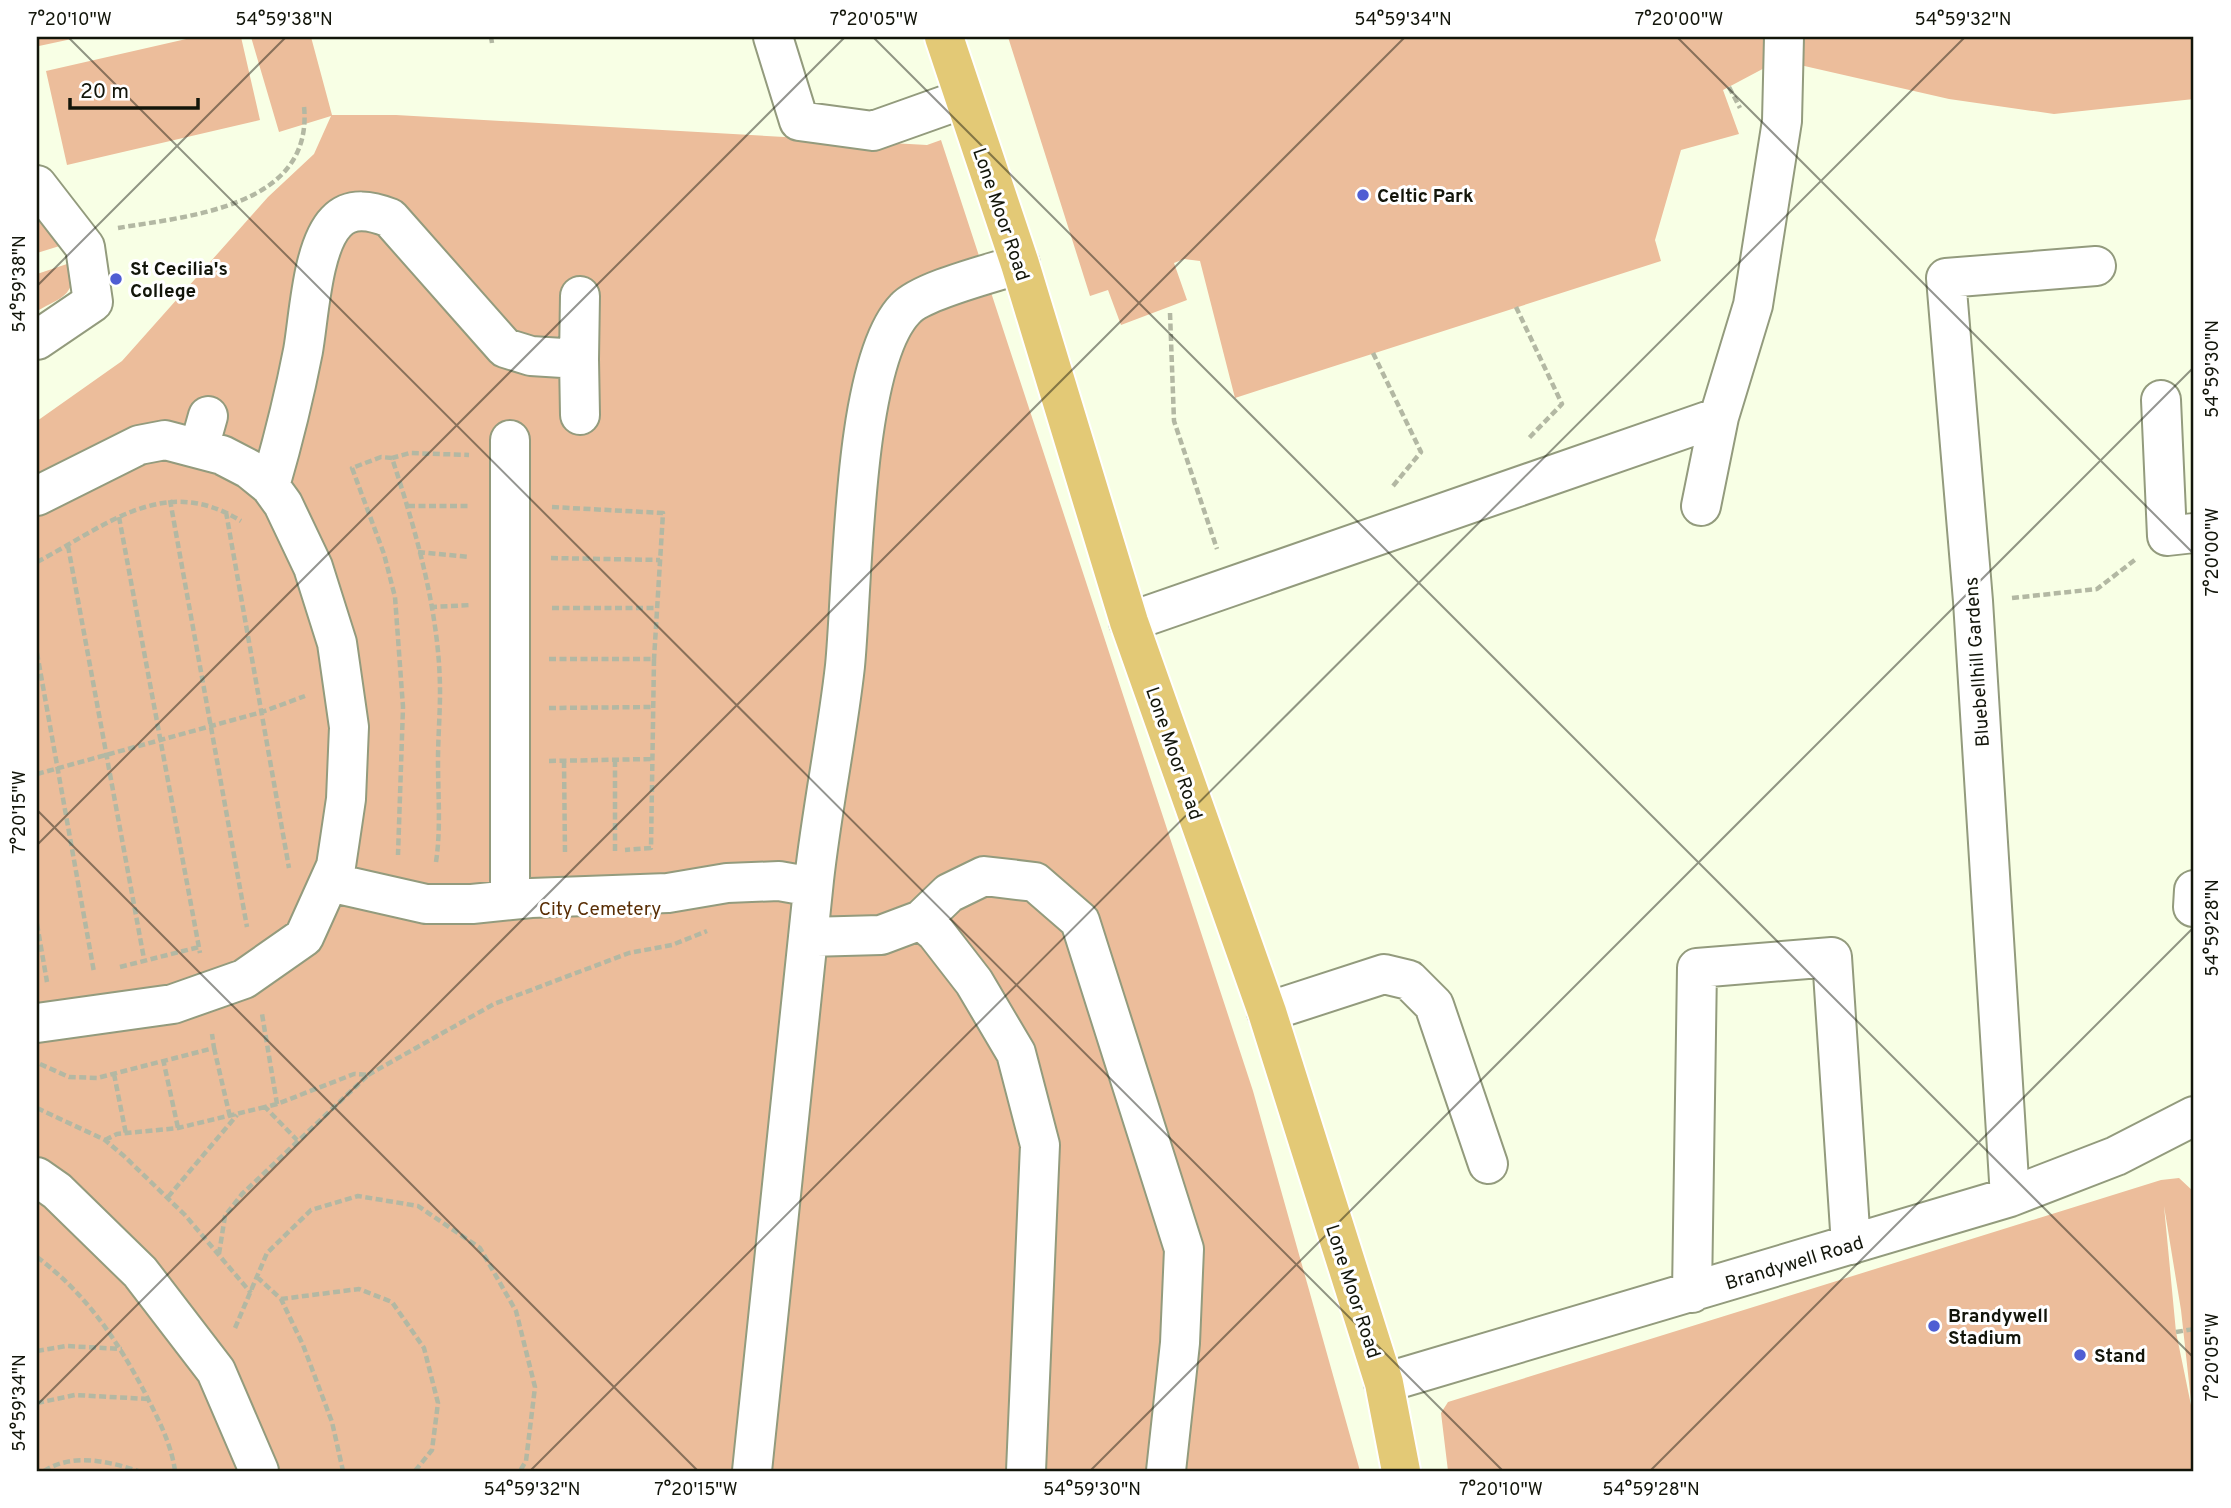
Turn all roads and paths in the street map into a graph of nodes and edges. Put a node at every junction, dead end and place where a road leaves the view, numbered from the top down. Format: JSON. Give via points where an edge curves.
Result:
{"nodes":[{"id":1,"x":773,"y":37,"type":"edge"},
{"id":2,"x":944,"y":37,"type":"edge"},
{"id":3,"x":1784,"y":37,"type":"edge"},
{"id":4,"x":963,"y":99,"type":"junction"},
{"id":5,"x":304,"y":106,"type":"dead end"},
{"id":6,"x":37,"y":185,"type":"edge"},
{"id":7,"x":85,"y":247,"type":"junction"},
{"id":8,"x":1020,"y":264,"type":"junction"},
{"id":9,"x":2096,"y":266,"type":"dead end"},
{"id":10,"x":580,"y":296,"type":"dead end"},
{"id":11,"x":1516,"y":307,"type":"dead end"},
{"id":12,"x":1170,"y":313,"type":"dead end"},
{"id":13,"x":37,"y":340,"type":"edge"},
{"id":14,"x":1373,"y":353,"type":"dead end"},
{"id":15,"x":579,"y":359,"type":"junction"},
{"id":16,"x":2161,"y":400,"type":"dead end"},
{"id":17,"x":1562,"y":404,"type":"dead end"},
{"id":18,"x":580,"y":415,"type":"dead end"},
{"id":19,"x":1719,"y":417,"type":"junction"},
{"id":20,"x":510,"y":449,"type":"joint"},
{"id":21,"x":1421,"y":452,"type":"dead end"},
{"id":22,"x":392,"y":458,"type":"junction"},
{"id":23,"x":270,"y":486,"type":"junction"},
{"id":24,"x":37,"y":496,"type":"edge"},
{"id":25,"x":170,"y":500,"type":"junction"},
{"id":26,"x":509,"y":505,"type":"junction"},
{"id":27,"x":408,"y":506,"type":"junction"},
{"id":28,"x":1701,"y":506,"type":"dead end"},
{"id":29,"x":226,"y":511,"type":"junction"},
{"id":30,"x":119,"y":517,"type":"junction"},
{"id":31,"x":245,"y":523,"type":"dead end"},
{"id":32,"x":2181,"y":534,"type":"edge"},
{"id":33,"x":68,"y":546,"type":"junction"},
{"id":34,"x":418,"y":552,"type":"junction"},
{"id":35,"x":509,"y":557,"type":"junction"},
{"id":36,"x":660,"y":560,"type":"junction"},
{"id":37,"x":37,"y":562,"type":"edge"},
{"id":38,"x":1229,"y":586,"type":"junction"},
{"id":39,"x":1973,"y":601,"type":"junction"},
{"id":40,"x":473,"y":605,"type":"dead end"},
{"id":41,"x":430,"y":607,"type":"junction"},
{"id":42,"x":1129,"y":622,"type":"junction"},
{"id":43,"x":37,"y":653,"type":"edge"},
{"id":44,"x":654,"y":659,"type":"junction"},
{"id":45,"x":510,"y":661,"type":"junction"},
{"id":46,"x":310,"y":705,"type":"dead end"},
{"id":47,"x":653,"y":707,"type":"junction"},
{"id":48,"x":510,"y":708,"type":"junction"},
{"id":49,"x":262,"y":712,"type":"junction"},
{"id":50,"x":211,"y":726,"type":"junction"},
{"id":51,"x":160,"y":740,"type":"junction"},
{"id":52,"x":104,"y":755,"type":"junction"},
{"id":53,"x":652,"y":759,"type":"junction"},
{"id":54,"x":615,"y":760,"type":"junction"},
{"id":55,"x":510,"y":761,"type":"junction"},
{"id":56,"x":564,"y":761,"type":"junction"},
{"id":57,"x":57,"y":768,"type":"junction"},
{"id":58,"x":37,"y":774,"type":"edge"},
{"id":59,"x":615,"y":851,"type":"junction"},
{"id":60,"x":603,"y":852,"type":"dead end"},
{"id":61,"x":578,"y":853,"type":"dead end"},
{"id":62,"x":565,"y":855,"type":"junction"},
{"id":63,"x":510,"y":859,"type":"junction"},
{"id":64,"x":329,"y":882,"type":"junction"},
{"id":65,"x":727,"y":883,"type":"junction"},
{"id":66,"x":813,"y":887,"type":"junction"},
{"id":67,"x":408,"y":900,"type":"junction"},
{"id":68,"x":510,"y":900,"type":"junction"},
{"id":69,"x":921,"y":920,"type":"junction"},
{"id":70,"x":37,"y":924,"type":"edge"},
{"id":71,"x":304,"y":937,"type":"junction"},
{"id":72,"x":808,"y":937,"type":"junction"},
{"id":73,"x":199,"y":947,"type":"junction"},
{"id":74,"x":144,"y":959,"type":"junction"},
{"id":75,"x":255,"y":971,"type":"junction"},
{"id":76,"x":95,"y":976,"type":"junction"},
{"id":77,"x":83,"y":977,"type":"dead end"},
{"id":78,"x":59,"y":979,"type":"dead end"},
{"id":79,"x":47,"y":980,"type":"junction"},
{"id":80,"x":206,"y":992,"type":"junction"},
{"id":81,"x":1267,"y":1012,"type":"junction"},
{"id":82,"x":45,"y":1021,"type":"edge"},
{"id":83,"x":214,"y":1048,"type":"junction"},
{"id":84,"x":163,"y":1059,"type":"junction"},
{"id":85,"x":37,"y":1062,"type":"edge"},
{"id":86,"x":114,"y":1074,"type":"junction"},
{"id":87,"x":368,"y":1074,"type":"junction"},
{"id":88,"x":277,"y":1104,"type":"junction"},
{"id":89,"x":265,"y":1107,"type":"junction"},
{"id":90,"x":37,"y":1108,"type":"edge"},
{"id":91,"x":237,"y":1115,"type":"junction"},
{"id":92,"x":230,"y":1117,"type":"junction"},
{"id":93,"x":178,"y":1128,"type":"junction"},
{"id":94,"x":2189,"y":1128,"type":"edge"},
{"id":95,"x":126,"y":1134,"type":"junction"},
{"id":96,"x":105,"y":1140,"type":"junction"},
{"id":97,"x":297,"y":1140,"type":"junction"},
{"id":98,"x":1488,"y":1164,"type":"dead end"},
{"id":99,"x":37,"y":1177,"type":"edge"},
{"id":100,"x":168,"y":1197,"type":"junction"},
{"id":101,"x":2010,"y":1197,"type":"junction"},
{"id":102,"x":1851,"y":1245,"type":"junction"},
{"id":103,"x":219,"y":1254,"type":"junction"},
{"id":104,"x":37,"y":1257,"type":"edge"},
{"id":105,"x":257,"y":1277,"type":"junction"},
{"id":106,"x":251,"y":1293,"type":"junction"},
{"id":107,"x":1692,"y":1293,"type":"junction"},
{"id":108,"x":281,"y":1299,"type":"junction"},
{"id":109,"x":2194,"y":1329,"type":"edge"},
{"id":110,"x":2176,"y":1332,"type":"dead end"},
{"id":111,"x":121,"y":1349,"type":"junction"},
{"id":112,"x":37,"y":1351,"type":"edge"},
{"id":113,"x":216,"y":1371,"type":"junction"},
{"id":114,"x":1384,"y":1382,"type":"junction"},
{"id":115,"x":148,"y":1399,"type":"junction"},
{"id":116,"x":37,"y":1403,"type":"edge"},
{"id":117,"x":44,"y":1471,"type":"edge"},
{"id":118,"x":138,"y":1471,"type":"edge"},
{"id":119,"x":175,"y":1471,"type":"edge"},
{"id":120,"x":260,"y":1471,"type":"edge"},
{"id":121,"x":343,"y":1471,"type":"edge"},
{"id":122,"x":415,"y":1471,"type":"edge"},
{"id":123,"x":520,"y":1471,"type":"edge"},
{"id":124,"x":752,"y":1471,"type":"edge"},
{"id":125,"x":1026,"y":1471,"type":"edge"},
{"id":126,"x":1166,"y":1471,"type":"edge"},
{"id":127,"x":1401,"y":1471,"type":"edge"}],
"edges":[{"from":1,"to":4,"type":"street","via":[[799,121],[873,131]]},
{"from":2,"to":4,"type":"main road","name":"Lone Moor Road"},
{"from":3,"to":19,"type":"street","via":[[1783,121],[1753,305]]},
{"from":4,"to":8,"type":"main road","name":"Lone Moor Road"},
{"from":5,"to":7,"type":"path","via":[[305,122],[294,158],[253,198],[215,211],[102,231]]},
{"from":6,"to":7,"type":"street"},
{"from":7,"to":13,"type":"street","via":[[93,302]]},
{"from":8,"to":42,"type":"main road","name":"Lone Moor Road"},
{"from":8,"to":66,"type":"street","via":[[945,288],[905,307],[882,349],[868,410],[857,495],[845,666]]},
{"from":9,"to":39,"type":"street","name":"Bluebellhill Gardens","via":[[1946,278]]},
{"from":10,"to":15,"type":"street"},
{"from":11,"to":17,"type":"path"},
{"from":12,"to":38,"type":"path","via":[[1174,421]]},
{"from":14,"to":21,"type":"path"},
{"from":15,"to":18,"type":"street"},
{"from":15,"to":23,"type":"street","via":[[531,356],[505,348],[390,218],[355,211],[336,221],[319,256],[286,434]]},
{"from":16,"to":32,"type":"street"},
{"from":19,"to":28,"type":"street"},
{"from":19,"to":38,"type":"street"},
{"from":20,"to":22,"type":"path","via":[[410,453]]},
{"from":20,"to":26,"type":"street"},
{"from":22,"to":27,"type":"path"},
{"from":22,"to":67,"type":"path","via":[[381,457],[352,468],[395,597],[403,707],[401,836]]},
{"from":23,"to":24,"type":"street","via":[[222,455],[203,432],[139,445]]},
{"from":23,"to":64,"type":"street","via":[[313,567],[337,643],[349,727],[346,799],[336,866]]},
{"from":25,"to":29,"type":"path","via":[[202,502]]},
{"from":25,"to":30,"type":"path"},
{"from":25,"to":50,"type":"path"},
{"from":26,"to":27,"type":"path"},
{"from":26,"to":35,"type":"street"},
{"from":26,"to":36,"type":"path","via":[[663,513]]},
{"from":27,"to":34,"type":"path"},
{"from":29,"to":31,"type":"path"},
{"from":29,"to":49,"type":"path"},
{"from":30,"to":33,"type":"path"},
{"from":30,"to":51,"type":"path"},
{"from":32,"to":39,"type":"path","via":[[2096,589]]},
{"from":33,"to":37,"type":"path"},
{"from":33,"to":52,"type":"path"},
{"from":34,"to":35,"type":"path","via":[[444,557]]},
{"from":34,"to":41,"type":"path"},
{"from":35,"to":36,"type":"path"},
{"from":35,"to":45,"type":"street"},
{"from":36,"to":44,"type":"path"},
{"from":38,"to":42,"type":"street"},
{"from":39,"to":101,"type":"street","name":"Bluebellhill Gardens"},
{"from":40,"to":41,"type":"path"},
{"from":41,"to":67,"type":"path","via":[[440,691],[439,839],[433,883]]},
{"from":42,"to":81,"type":"main road","name":"Lone Moor Road"},
{"from":43,"to":57,"type":"path"},
{"from":44,"to":45,"type":"path"},
{"from":44,"to":47,"type":"path"},
{"from":45,"to":48,"type":"street"},
{"from":46,"to":49,"type":"path","via":[[308,695]]},
{"from":47,"to":48,"type":"path"},
{"from":47,"to":53,"type":"path"},
{"from":48,"to":55,"type":"street"},
{"from":49,"to":50,"type":"path"},
{"from":49,"to":71,"type":"path"},
{"from":50,"to":51,"type":"path"},
{"from":50,"to":75,"type":"path"},
{"from":51,"to":52,"type":"path"},
{"from":51,"to":73,"type":"path"},
{"from":52,"to":57,"type":"path"},
{"from":52,"to":74,"type":"path"},
{"from":53,"to":54,"type":"path"},
{"from":53,"to":59,"type":"path","via":[[651,848]]},
{"from":54,"to":56,"type":"path"},
{"from":54,"to":59,"type":"path"},
{"from":55,"to":56,"type":"path"},
{"from":55,"to":63,"type":"street"},
{"from":56,"to":62,"type":"path"},
{"from":57,"to":58,"type":"path"},
{"from":57,"to":76,"type":"path"},
{"from":59,"to":60,"type":"path"},
{"from":61,"to":62,"type":"path"},
{"from":62,"to":63,"type":"path"},
{"from":63,"to":68,"type":"street"},
{"from":64,"to":67,"type":"street"},
{"from":64,"to":71,"type":"street"},
{"from":65,"to":66,"type":"street","via":[[779,881]]},
{"from":65,"to":68,"type":"street","via":[[668,892]]},
{"from":65,"to":87,"type":"path","via":[[730,922],[671,945],[629,953],[494,1004]]},
{"from":66,"to":72,"type":"street"},
{"from":67,"to":68,"type":"street","via":[[472,904]]},
{"from":69,"to":72,"type":"street","via":[[881,935]]},
{"from":69,"to":125,"type":"street","via":[[974,982],[1016,1053],[1040,1146]]},
{"from":69,"to":126,"type":"street","via":[[949,893],[984,876],[1035,882],[1080,921],[1184,1249],[1181,1343]]},
{"from":70,"to":79,"type":"path"},
{"from":71,"to":75,"type":"street"},
{"from":72,"to":124,"type":"street"},
{"from":73,"to":74,"type":"path"},
{"from":73,"to":80,"type":"path"},
{"from":74,"to":76,"type":"path"},
{"from":75,"to":80,"type":"street"},
{"from":75,"to":88,"type":"path"},
{"from":76,"to":77,"type":"path"},
{"from":78,"to":79,"type":"path"},
{"from":79,"to":82,"type":"path"},
{"from":80,"to":82,"type":"street","via":[[173,1004]]},
{"from":80,"to":83,"type":"path"},
{"from":81,"to":98,"type":"street","via":[[1384,974],[1409,980],[1434,1005]]},
{"from":81,"to":114,"type":"main road","name":"Lone Moor Road"},
{"from":83,"to":84,"type":"path"},
{"from":83,"to":92,"type":"path"},
{"from":84,"to":86,"type":"path"},
{"from":84,"to":93,"type":"path"},
{"from":85,"to":86,"type":"path","via":[[69,1077]]},
{"from":86,"to":95,"type":"path"},
{"from":87,"to":88,"type":"path","via":[[354,1074]]},
{"from":87,"to":97,"type":"path"},
{"from":88,"to":89,"type":"path"},
{"from":89,"to":91,"type":"path"},
{"from":89,"to":97,"type":"path"},
{"from":90,"to":96,"type":"path"},
{"from":91,"to":92,"type":"path"},
{"from":91,"to":100,"type":"path"},
{"from":92,"to":93,"type":"path"},
{"from":93,"to":95,"type":"path"},
{"from":94,"to":101,"type":"street","name":"Brandywell Road"},
{"from":95,"to":96,"type":"path"},
{"from":96,"to":100,"type":"path"},
{"from":97,"to":103,"type":"path","via":[[225,1216]]},
{"from":99,"to":113,"type":"street","via":[[140,1272]]},
{"from":100,"to":103,"type":"path"},
{"from":101,"to":102,"type":"street","name":"Brandywell Road"},
{"from":102,"to":107,"type":"street","name":"Brandywell Road"},
{"from":102,"to":107,"type":"street","via":[[1832,957],[1697,968]]},
{"from":103,"to":106,"type":"path"},
{"from":104,"to":111,"type":"path","via":[[64,1277]]},
{"from":105,"to":106,"type":"path"},
{"from":105,"to":108,"type":"path"},
{"from":105,"to":123,"type":"path","via":[[267,1253],[312,1210],[358,1196],[418,1206],[480,1248],[516,1311],[536,1387],[526,1461]]},
{"from":106,"to":113,"type":"path"},
{"from":107,"to":114,"type":"street","name":"Brandywell Road"},
{"from":108,"to":121,"type":"path","via":[[332,1422]]},
{"from":108,"to":122,"type":"path","via":[[359,1289],[392,1302],[424,1348],[438,1403],[432,1450]]},
{"from":109,"to":110,"type":"path"},
{"from":111,"to":112,"type":"path","via":[[66,1346]]},
{"from":111,"to":115,"type":"path"},
{"from":113,"to":120,"type":"street"},
{"from":114,"to":127,"type":"main road","name":"Lone Moor Road"},
{"from":115,"to":116,"type":"path","via":[[75,1395]]},
{"from":115,"to":119,"type":"path","via":[[172,1449]]},
{"from":117,"to":118,"type":"path","via":[[56,1463],[95,1460]]}]}
